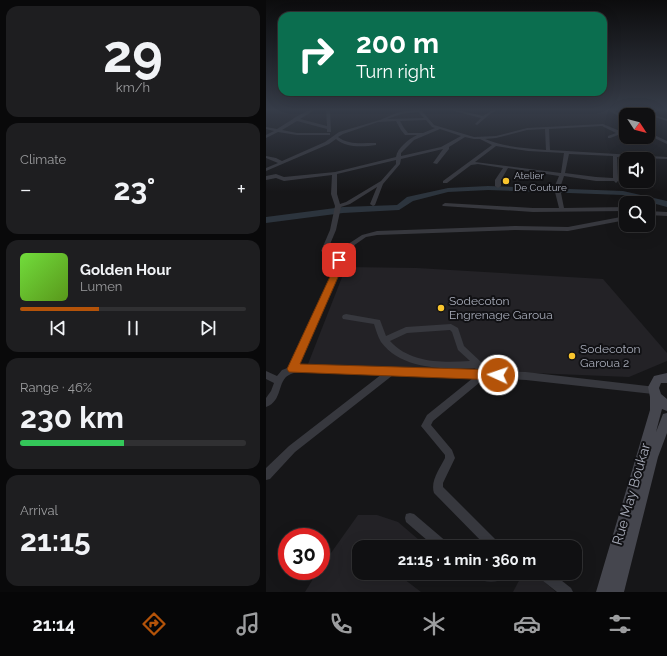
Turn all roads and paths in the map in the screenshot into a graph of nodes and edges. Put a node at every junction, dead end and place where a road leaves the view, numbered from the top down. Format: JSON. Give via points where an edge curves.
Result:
{"nodes":[{"id":1,"x":328,"y":137,"type":"edge"},
{"id":2,"x":336,"y":137,"type":"joint"},
{"id":3,"x":418,"y":137,"type":"edge"},
{"id":4,"x":462,"y":137,"type":"edge"},
{"id":5,"x":466,"y":137,"type":"edge"},
{"id":6,"x":492,"y":137,"type":"edge"},
{"id":7,"x":547,"y":137,"type":"edge"},
{"id":8,"x":655,"y":137,"type":"edge"},
{"id":9,"x":478,"y":139,"type":"junction"},
{"id":10,"x":327,"y":143,"type":"junction"},
{"id":11,"x":667,"y":143,"type":"edge"},
{"id":12,"x":374,"y":144,"type":"dead end"},
{"id":13,"x":495,"y":145,"type":"junction"},
{"id":14,"x":446,"y":148,"type":"junction"},
{"id":15,"x":548,"y":151,"type":"junction"},
{"id":16,"x":567,"y":152,"type":"junction"},
{"id":17,"x":615,"y":155,"type":"junction"},
{"id":18,"x":619,"y":155,"type":"edge"},
{"id":19,"x":266,"y":156,"type":"edge"},
{"id":20,"x":398,"y":158,"type":"junction"},
{"id":21,"x":655,"y":158,"type":"edge"},
{"id":22,"x":667,"y":158,"type":"edge"},
{"id":23,"x":435,"y":162,"type":"dead end"},
{"id":24,"x":280,"y":164,"type":"junction"},
{"id":25,"x":469,"y":164,"type":"junction"},
{"id":26,"x":506,"y":167,"type":"junction"},
{"id":27,"x":266,"y":170,"type":"edge"},
{"id":28,"x":335,"y":173,"type":"junction"},
{"id":29,"x":391,"y":173,"type":"junction"},
{"id":30,"x":563,"y":174,"type":"junction"},
{"id":31,"x":266,"y":178,"type":"edge"},
{"id":32,"x":616,"y":181,"type":"joint"},
{"id":33,"x":445,"y":182,"type":"dead end"},
{"id":34,"x":498,"y":186,"type":"dead end"},
{"id":35,"x":373,"y":204,"type":"dead end"},
{"id":36,"x":445,"y":205,"type":"dead end"},
{"id":37,"x":338,"y":206,"type":"junction"},
{"id":38,"x":619,"y":209,"type":"edge"},
{"id":39,"x":562,"y":210,"type":"junction"},
{"id":40,"x":655,"y":213,"type":"edge"},
{"id":41,"x":667,"y":214,"type":"edge"},
{"id":42,"x":619,"y":219,"type":"edge"},
{"id":43,"x":340,"y":252,"type":"junction"},
{"id":44,"x":346,"y":317,"type":"dead end"},
{"id":45,"x":384,"y":340,"type":"junction"},
{"id":46,"x":478,"y":364,"type":"junction"},
{"id":47,"x":293,"y":369,"type":"junction"},
{"id":48,"x":392,"y":371,"type":"junction"},
{"id":49,"x":484,"y":374,"type":"junction"},
{"id":50,"x":266,"y":375,"type":"edge"},
{"id":51,"x":666,"y":376,"type":"edge"},
{"id":52,"x":277,"y":380,"type":"junction"},
{"id":53,"x":655,"y":393,"type":"junction"},
{"id":54,"x":266,"y":403,"type":"edge"},
{"id":55,"x":667,"y":406,"type":"edge"},
{"id":56,"x":667,"y":418,"type":"edge"},
{"id":57,"x":266,"y":475,"type":"edge"},
{"id":58,"x":410,"y":518,"type":"dead end"},
{"id":59,"x":436,"y":540,"type":"edge"},
{"id":60,"x":488,"y":540,"type":"edge"},
{"id":61,"x":551,"y":580,"type":"edge"},
{"id":62,"x":567,"y":592,"type":"edge"},
{"id":63,"x":604,"y":592,"type":"edge"},
{"id":64,"x":616,"y":592,"type":"edge"}],
"edges":[{"from":1,"to":10,"type":"street"},
{"from":2,"to":10,"type":"street"},
{"from":2,"to":12,"type":"street","via":[[351,144]]},
{"from":3,"to":20,"type":"street","via":[[409,141],[398,154]]},
{"from":4,"to":14,"type":"street"},
{"from":5,"to":9,"type":"street"},
{"from":6,"to":9,"type":"street"},
{"from":7,"to":15,"type":"street"},
{"from":8,"to":11,"type":"street"},
{"from":9,"to":13,"type":"street"},
{"from":10,"to":24,"type":"street"},
{"from":13,"to":15,"type":"street"},
{"from":13,"to":25,"type":"street"},
{"from":14,"to":20,"type":"street"},
{"from":14,"to":23,"type":"street"},
{"from":15,"to":16,"type":"street"},
{"from":16,"to":17,"type":"street"},
{"from":16,"to":30,"type":"street"},
{"from":17,"to":18,"type":"street"},
{"from":17,"to":32,"type":"street"},
{"from":19,"to":24,"type":"street"},
{"from":20,"to":28,"type":"street"},
{"from":20,"to":29,"type":"street","via":[[398,164]]},
{"from":21,"to":22,"type":"street"},
{"from":24,"to":27,"type":"street"},
{"from":25,"to":26,"type":"street"},
{"from":25,"to":33,"type":"street"},
{"from":26,"to":30,"type":"street"},
{"from":26,"to":34,"type":"street","via":[[498,180]]},
{"from":28,"to":31,"type":"street","via":[[284,179],[276,176]]},
{"from":28,"to":37,"type":"street","via":[[334,194]]},
{"from":29,"to":35,"type":"street","via":[[381,184]]},
{"from":29,"to":37,"type":"street","via":[[370,190]]},
{"from":30,"to":32,"type":"street"},
{"from":30,"to":39,"type":"street","via":[[557,188]]},
{"from":36,"to":39,"type":"street"},
{"from":37,"to":43,"type":"street","via":[[324,251]]},
{"from":38,"to":39,"type":"street"},
{"from":40,"to":41,"type":"street"},
{"from":42,"to":43,"type":"street","via":[[568,229],[515,228],[377,233],[364,236]]},
{"from":43,"to":47,"type":"street","via":[[338,268]]},
{"from":44,"to":45,"type":"street","via":[[377,322]]},
{"from":45,"to":46,"type":"street","via":[[412,361],[432,364]]},
{"from":45,"to":46,"type":"street","via":[[406,330],[447,326],[455,330],[461,348]]},
{"from":46,"to":49,"type":"street"},
{"from":47,"to":48,"type":"street"},
{"from":47,"to":52,"type":"street"},
{"from":48,"to":49,"type":"street"},
{"from":48,"to":57,"type":"street","via":[[292,449]]},
{"from":49,"to":53,"type":"street","via":[[526,376]]},
{"from":49,"to":60,"type":"street","via":[[430,418],[426,426],[449,453],[450,458],[438,483],[438,489]]},
{"from":50,"to":52,"type":"street"},
{"from":51,"to":53,"type":"main road","via":[[656,381]]},
{"from":52,"to":54,"type":"street","via":[[275,392]]},
{"from":53,"to":55,"type":"main road"},
{"from":53,"to":63,"type":"main road","name":"Rue May Boukar","via":[[656,410]]},
{"from":56,"to":64,"type":"main road","name":"Rue May Boukar","via":[[652,457]]},
{"from":58,"to":59,"type":"street"},
{"from":61,"to":62,"type":"street"}]}
